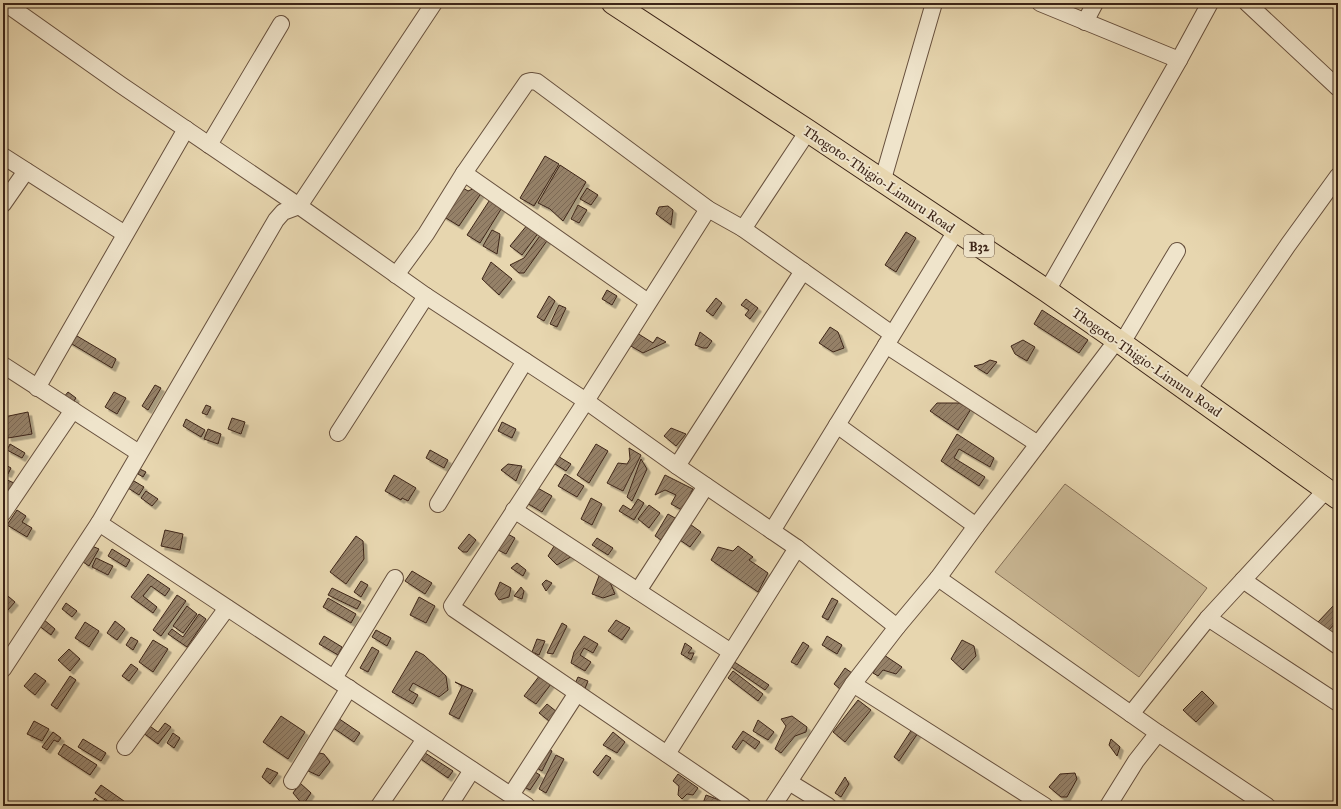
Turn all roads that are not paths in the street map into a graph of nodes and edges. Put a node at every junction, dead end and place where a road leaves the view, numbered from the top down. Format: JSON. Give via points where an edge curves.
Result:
{"nodes":[{"id":1,"x":5,"y":3,"type":"edge"},
{"id":2,"x":434,"y":3,"type":"edge"},
{"id":3,"x":613,"y":3,"type":"edge"},
{"id":4,"x":934,"y":3,"type":"edge"},
{"id":5,"x":1095,"y":3,"type":"edge"},
{"id":6,"x":1210,"y":3,"type":"edge"},
{"id":7,"x":1247,"y":3,"type":"edge"},
{"id":8,"x":1050,"y":5,"type":"edge"},
{"id":9,"x":1085,"y":22,"type":"junction"},
{"id":10,"x":281,"y":24,"type":"dead end"},
{"id":11,"x":1179,"y":60,"type":"junction"},
{"id":12,"x":1337,"y":84,"type":"edge"},
{"id":13,"x":186,"y":130,"type":"junction"},
{"id":14,"x":808,"y":131,"type":"junction"},
{"id":15,"x":209,"y":145,"type":"junction"},
{"id":16,"x":3,"y":156,"type":"edge"},
{"id":17,"x":26,"y":171,"type":"junction"},
{"id":18,"x":464,"y":173,"type":"junction"},
{"id":19,"x":1338,"y":176,"type":"edge"},
{"id":20,"x":884,"y":182,"type":"junction"},
{"id":21,"x":3,"y":204,"type":"edge"},
{"id":22,"x":299,"y":206,"type":"junction"},
{"id":23,"x":708,"y":209,"type":"junction"},
{"id":24,"x":742,"y":228,"type":"junction"},
{"id":25,"x":956,"y":231,"type":"junction"},
{"id":26,"x":125,"y":234,"type":"junction"},
{"id":27,"x":1177,"y":251,"type":"dead end"},
{"id":28,"x":802,"y":271,"type":"junction"},
{"id":29,"x":396,"y":275,"type":"junction"},
{"id":30,"x":1047,"y":291,"type":"junction"},
{"id":31,"x":426,"y":296,"type":"junction"},
{"id":32,"x":648,"y":302,"type":"junction"},
{"id":33,"x":889,"y":340,"type":"junction"},
{"id":34,"x":1120,"y":342,"type":"junction"},
{"id":35,"x":525,"y":361,"type":"junction"},
{"id":36,"x":3,"y":365,"type":"edge"},
{"id":37,"x":38,"y":388,"type":"junction"},
{"id":38,"x":1188,"y":390,"type":"junction"},
{"id":39,"x":586,"y":401,"type":"junction"},
{"id":40,"x":73,"y":410,"type":"junction"},
{"id":41,"x":837,"y":425,"type":"junction"},
{"id":42,"x":338,"y":434,"type":"dead end"},
{"id":43,"x":1038,"y":444,"type":"junction"},
{"id":44,"x":139,"y":453,"type":"junction"},
{"id":45,"x":677,"y":466,"type":"junction"},
{"id":46,"x":706,"y":486,"type":"junction"},
{"id":47,"x":1332,"y":494,"type":"edge"},
{"id":48,"x":438,"y":504,"type":"dead end"},
{"id":49,"x":514,"y":510,"type":"junction"},
{"id":50,"x":3,"y":513,"type":"edge"},
{"id":51,"x":99,"y":523,"type":"junction"},
{"id":52,"x":976,"y":526,"type":"junction"},
{"id":53,"x":772,"y":531,"type":"junction"},
{"id":54,"x":797,"y":548,"type":"junction"},
{"id":55,"x":394,"y":578,"type":"dead end"},
{"id":56,"x":938,"y":578,"type":"junction"},
{"id":57,"x":1243,"y":580,"type":"junction"},
{"id":58,"x":638,"y":591,"type":"junction"},
{"id":59,"x":227,"y":608,"type":"junction"},
{"id":60,"x":1208,"y":618,"type":"junction"},
{"id":61,"x":897,"y":626,"type":"junction"},
{"id":62,"x":1338,"y":646,"type":"edge"},
{"id":63,"x":731,"y":652,"type":"junction"},
{"id":64,"x":3,"y":669,"type":"edge"},
{"id":65,"x":334,"y":678,"type":"junction"},
{"id":66,"x":853,"y":684,"type":"junction"},
{"id":67,"x":349,"y":688,"type":"junction"},
{"id":68,"x":577,"y":693,"type":"junction"},
{"id":69,"x":1338,"y":703,"type":"edge"},
{"id":70,"x":1132,"y":714,"type":"junction"},
{"id":71,"x":1158,"y":733,"type":"junction"},
{"id":72,"x":426,"y":739,"type":"junction"},
{"id":73,"x":125,"y":747,"type":"dead end"},
{"id":74,"x":667,"y":754,"type":"junction"},
{"id":75,"x":472,"y":770,"type":"junction"},
{"id":76,"x":292,"y":780,"type":"dead end"},
{"id":77,"x":789,"y":782,"type":"junction"},
{"id":78,"x":510,"y":795,"type":"junction"},
{"id":79,"x":1250,"y":801,"type":"edge"},
{"id":80,"x":379,"y":806,"type":"edge"},
{"id":81,"x":448,"y":806,"type":"edge"},
{"id":82,"x":527,"y":806,"type":"edge"},
{"id":83,"x":743,"y":806,"type":"edge"},
{"id":84,"x":773,"y":806,"type":"edge"},
{"id":85,"x":828,"y":806,"type":"edge"},
{"id":86,"x":1045,"y":806,"type":"edge"},
{"id":87,"x":1108,"y":806,"type":"edge"},
{"id":88,"x":1267,"y":806,"type":"edge"}],
"edges":[{"from":1,"to":13,"type":"street"},
{"from":2,"to":22,"type":"street"},
{"from":3,"to":14,"type":"highway","name":"Thogoto-Thigio-Limuru Road","number":"B32"},
{"from":4,"to":20,"type":"street"},
{"from":5,"to":9,"type":"street"},
{"from":6,"to":11,"type":"street"},
{"from":7,"to":12,"type":"street"},
{"from":8,"to":9,"type":"street"},
{"from":9,"to":11,"type":"street"},
{"from":10,"to":15,"type":"street"},
{"from":11,"to":30,"type":"street"},
{"from":13,"to":15,"type":"street"},
{"from":13,"to":26,"type":"street"},
{"from":14,"to":20,"type":"highway","name":"Thogoto-Thigio-Limuru Road","number":"B32"},
{"from":14,"to":24,"type":"street"},
{"from":15,"to":22,"type":"street"},
{"from":16,"to":17,"type":"street"},
{"from":17,"to":21,"type":"street"},
{"from":17,"to":26,"type":"street"},
{"from":18,"to":23,"type":"street","via":[[527,82],[531,80]]},
{"from":18,"to":29,"type":"street","via":[[426,234]]},
{"from":18,"to":32,"type":"street"},
{"from":19,"to":38,"type":"street"},
{"from":20,"to":25,"type":"highway","name":"Thogoto-Thigio-Limuru Road","number":"B32"},
{"from":22,"to":29,"type":"street"},
{"from":22,"to":44,"type":"street","via":[[283,212],[276,220]]},
{"from":23,"to":24,"type":"street"},
{"from":23,"to":32,"type":"street"},
{"from":24,"to":28,"type":"street"},
{"from":25,"to":30,"type":"highway","name":"Thogoto-Thigio-Limuru Road","number":"B32"},
{"from":25,"to":33,"type":"street"},
{"from":26,"to":37,"type":"street"},
{"from":27,"to":34,"type":"street"},
{"from":28,"to":33,"type":"street"},
{"from":28,"to":45,"type":"street"},
{"from":29,"to":31,"type":"street"},
{"from":30,"to":34,"type":"highway","name":"Thogoto-Thigio-Limuru Road","number":"B32"},
{"from":31,"to":35,"type":"street"},
{"from":31,"to":42,"type":"street"},
{"from":32,"to":39,"type":"street"},
{"from":33,"to":41,"type":"street"},
{"from":33,"to":43,"type":"street"},
{"from":34,"to":38,"type":"highway","name":"Thogoto-Thigio-Limuru Road","number":"B32"},
{"from":34,"to":43,"type":"street"},
{"from":35,"to":39,"type":"street"},
{"from":35,"to":48,"type":"street"},
{"from":36,"to":37,"type":"street"},
{"from":37,"to":40,"type":"street"},
{"from":38,"to":47,"type":"highway","name":"Thogoto-Thigio-Limuru Road","number":"B32"},
{"from":39,"to":45,"type":"street"},
{"from":39,"to":49,"type":"street"},
{"from":40,"to":44,"type":"street"},
{"from":40,"to":50,"type":"street"},
{"from":41,"to":52,"type":"street"},
{"from":41,"to":53,"type":"street"},
{"from":43,"to":52,"type":"street"},
{"from":44,"to":51,"type":"street"},
{"from":45,"to":46,"type":"street"},
{"from":46,"to":53,"type":"street"},
{"from":46,"to":58,"type":"street"},
{"from":47,"to":57,"type":"street"},
{"from":49,"to":58,"type":"street"},
{"from":49,"to":68,"type":"street","via":[[452,606]]},
{"from":51,"to":59,"type":"street"},
{"from":51,"to":64,"type":"street"},
{"from":52,"to":56,"type":"street"},
{"from":53,"to":54,"type":"street"},
{"from":54,"to":61,"type":"street"},
{"from":54,"to":63,"type":"street"},
{"from":55,"to":65,"type":"street"},
{"from":56,"to":61,"type":"street"},
{"from":56,"to":70,"type":"street"},
{"from":57,"to":60,"type":"street"},
{"from":57,"to":62,"type":"street"},
{"from":58,"to":63,"type":"street"},
{"from":59,"to":65,"type":"street"},
{"from":59,"to":73,"type":"street"},
{"from":60,"to":69,"type":"street"},
{"from":60,"to":70,"type":"street"},
{"from":61,"to":66,"type":"street"},
{"from":63,"to":74,"type":"street"},
{"from":65,"to":67,"type":"street"},
{"from":66,"to":77,"type":"street"},
{"from":66,"to":86,"type":"street"},
{"from":67,"to":72,"type":"street"},
{"from":67,"to":76,"type":"street"},
{"from":68,"to":74,"type":"street"},
{"from":68,"to":78,"type":"street"},
{"from":70,"to":71,"type":"street"},
{"from":71,"to":79,"type":"street"},
{"from":71,"to":87,"type":"street","via":[[1136,761]]},
{"from":72,"to":75,"type":"street"},
{"from":72,"to":80,"type":"street"},
{"from":74,"to":83,"type":"street"},
{"from":75,"to":78,"type":"street"},
{"from":75,"to":81,"type":"street"},
{"from":77,"to":84,"type":"street"},
{"from":77,"to":85,"type":"street"},
{"from":78,"to":82,"type":"street"},
{"from":79,"to":88,"type":"street"}]}
